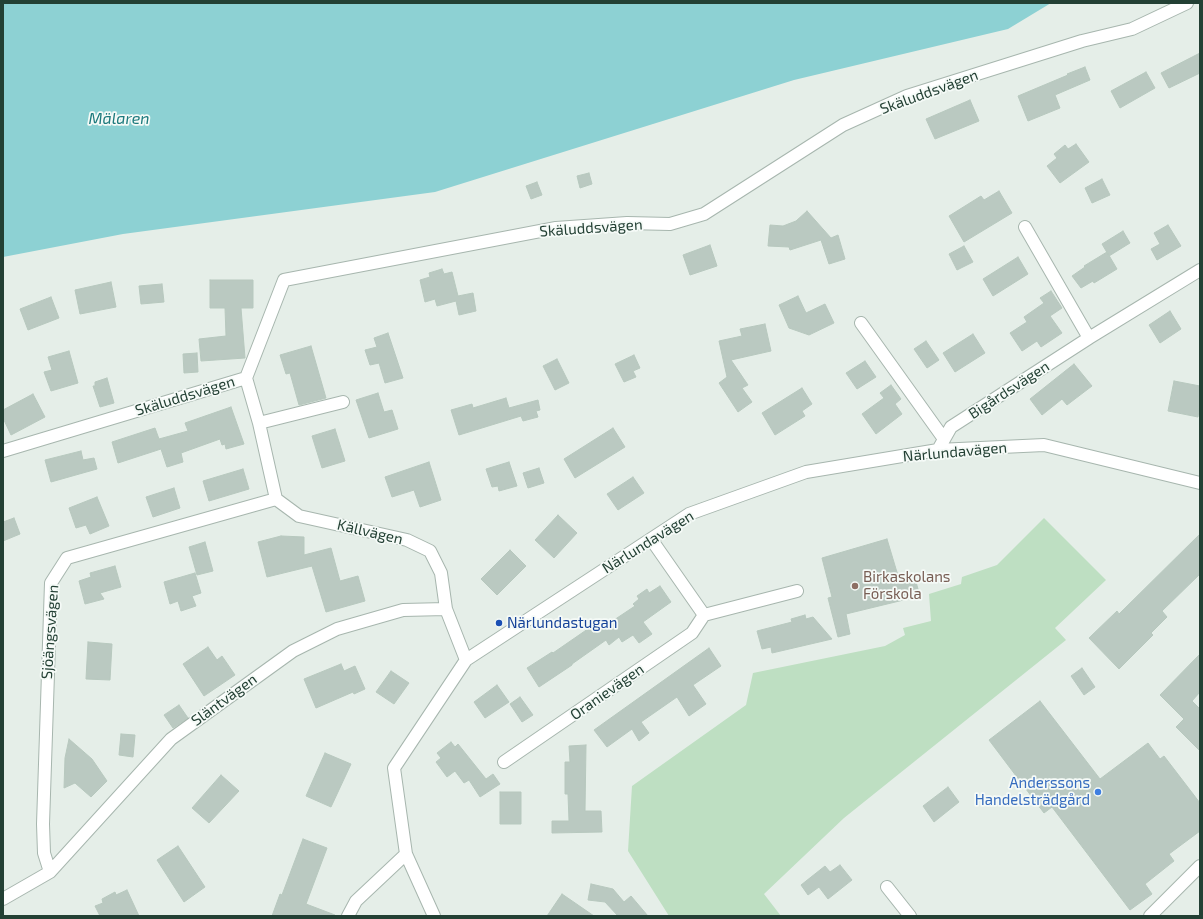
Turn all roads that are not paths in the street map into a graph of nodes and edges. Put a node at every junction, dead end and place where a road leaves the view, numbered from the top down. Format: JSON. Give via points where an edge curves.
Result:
{"nodes":[{"id":1,"x":1187,"y":3,"type":"edge"},
{"id":2,"x":1025,"y":227,"type":"dead end"},
{"id":3,"x":1200,"y":270,"type":"edge"},
{"id":4,"x":861,"y":323,"type":"dead end"},
{"id":5,"x":1089,"y":338,"type":"junction"},
{"id":6,"x":246,"y":378,"type":"junction"},
{"id":7,"x":343,"y":402,"type":"dead end"},
{"id":8,"x":259,"y":422,"type":"junction"},
{"id":9,"x":944,"y":439,"type":"junction"},
{"id":10,"x":938,"y":450,"type":"junction"},
{"id":11,"x":3,"y":451,"type":"edge"},
{"id":12,"x":1200,"y":483,"type":"edge"},
{"id":13,"x":276,"y":499,"type":"junction"},
{"id":14,"x":651,"y":540,"type":"junction"},
{"id":15,"x":796,"y":591,"type":"dead end"},
{"id":16,"x":446,"y":609,"type":"junction"},
{"id":17,"x":704,"y":615,"type":"junction"},
{"id":18,"x":466,"y":660,"type":"junction"},
{"id":19,"x":504,"y":762,"type":"dead end"},
{"id":20,"x":406,"y":854,"type":"junction"},
{"id":21,"x":1200,"y":866,"type":"edge"},
{"id":22,"x":50,"y":872,"type":"junction"},
{"id":23,"x":887,"y":887,"type":"dead end"},
{"id":24,"x":3,"y":900,"type":"edge"},
{"id":25,"x":348,"y":916,"type":"edge"},
{"id":26,"x":434,"y":916,"type":"edge"},
{"id":27,"x":910,"y":916,"type":"edge"},
{"id":28,"x":1150,"y":916,"type":"edge"}],
"edges":[{"from":1,"to":6,"type":"street","name":"Skäluddsvägen","via":[[1132,29],[1082,41],[906,96],[843,125],[704,214],[670,224],[627,223],[556,228],[284,280]]},
{"from":2,"to":5,"type":"street"},
{"from":3,"to":5,"type":"street","name":"Bigårdsvägen"},
{"from":4,"to":9,"type":"street"},
{"from":5,"to":9,"type":"street","name":"Bigårdsvägen","via":[[951,427]]},
{"from":6,"to":8,"type":"street"},
{"from":6,"to":11,"type":"street","name":"Skäluddsvägen"},
{"from":7,"to":8,"type":"street"},
{"from":8,"to":13,"type":"street"},
{"from":9,"to":10,"type":"street","name":"Bigårdsvägen"},
{"from":10,"to":12,"type":"street","name":"Närlundavägen","via":[[1044,445]]},
{"from":10,"to":14,"type":"street","name":"Närlundavägen","via":[[806,472],[689,514]]},
{"from":13,"to":16,"type":"street","name":"Källvägen","via":[[299,516],[407,540],[430,551],[441,573]]},
{"from":13,"to":22,"type":"street","name":"Sjöängsvägen","via":[[67,558],[51,583],[42,824],[44,853]]},
{"from":14,"to":17,"type":"street"},
{"from":14,"to":18,"type":"street","name":"Närlundavägen"},
{"from":15,"to":17,"type":"street"},
{"from":16,"to":18,"type":"street","name":"Källvägen"},
{"from":16,"to":22,"type":"street","name":"Släntvägen","via":[[403,610],[352,624],[293,651],[171,739]]},
{"from":17,"to":19,"type":"street","name":"Oranievägen","via":[[692,633]]},
{"from":18,"to":20,"type":"street","name":"Närlundavägen","via":[[394,768]]},
{"from":20,"to":25,"type":"street","via":[[356,901]]},
{"from":20,"to":26,"type":"street","name":"Närlundavägen"},
{"from":21,"to":28,"type":"street"},
{"from":22,"to":24,"type":"street"},
{"from":23,"to":27,"type":"street"}]}
